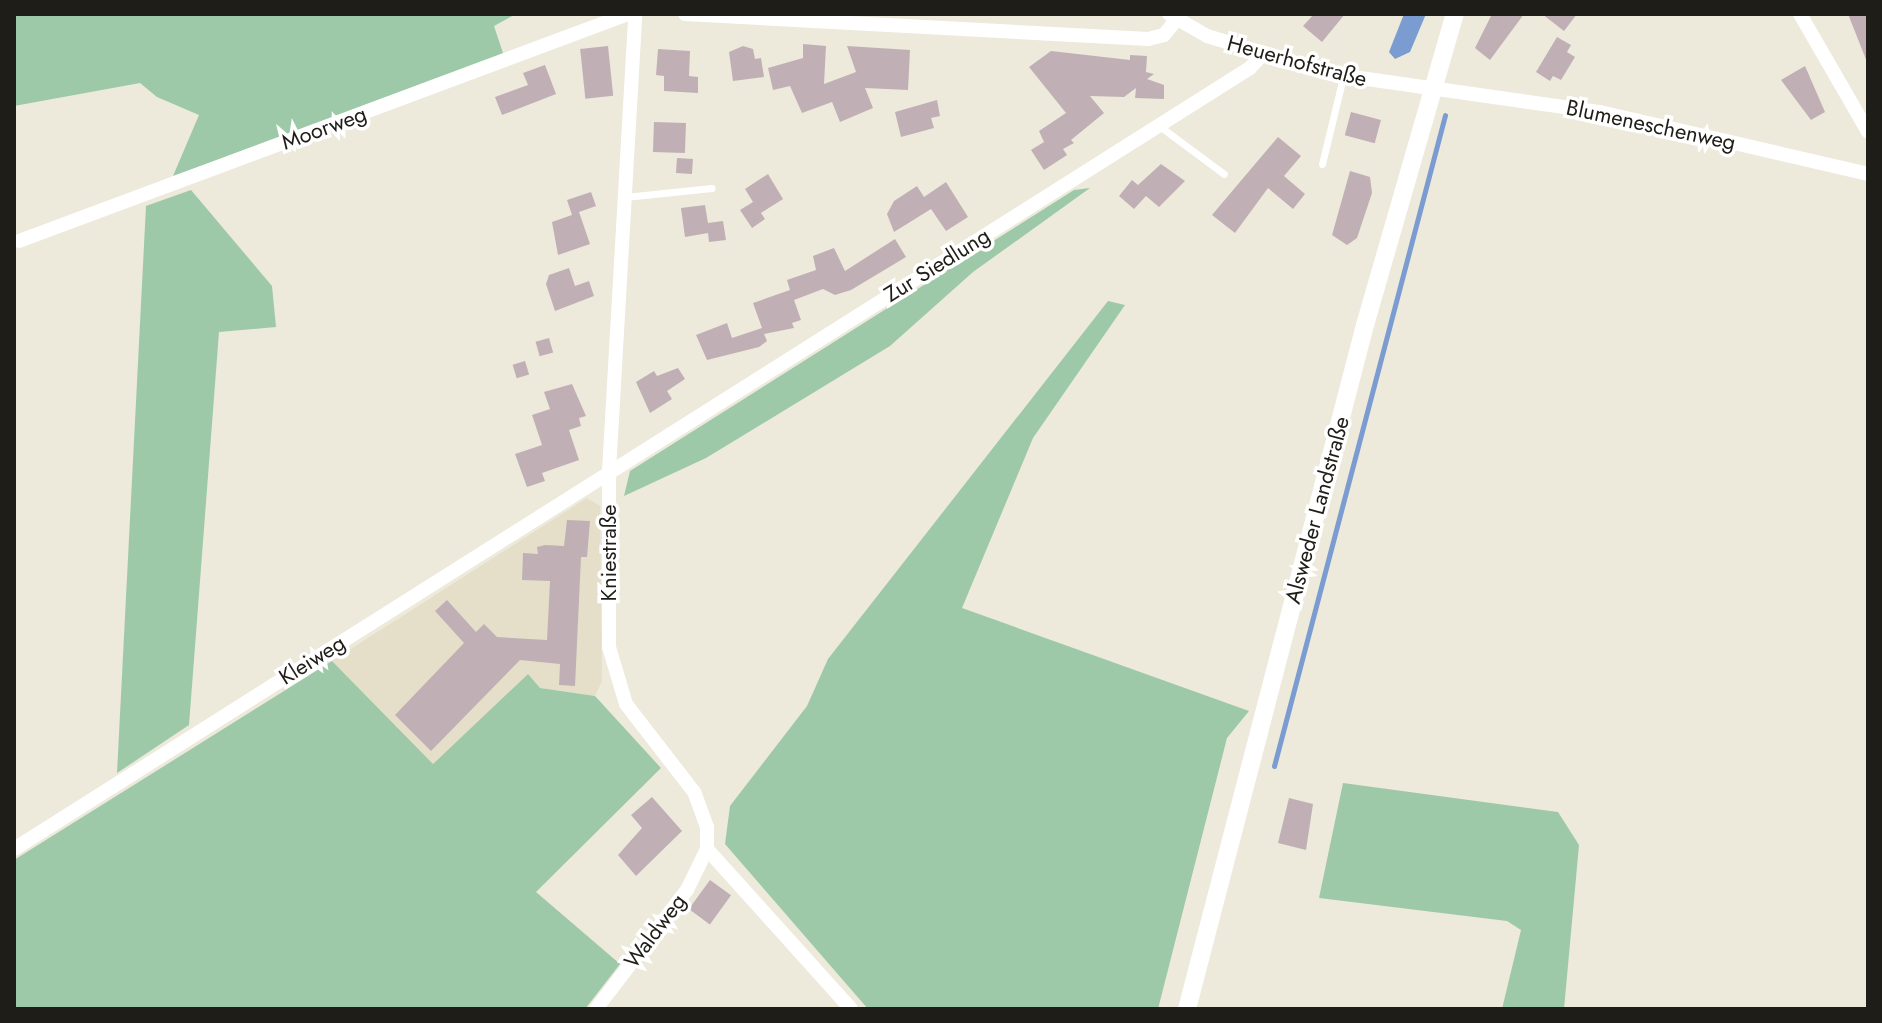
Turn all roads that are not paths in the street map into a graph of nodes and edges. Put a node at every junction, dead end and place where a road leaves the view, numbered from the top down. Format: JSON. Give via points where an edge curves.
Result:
{"nodes":[{"id":1,"x":628,"y":14,"type":"edge"},
{"id":2,"x":635,"y":14,"type":"edge"},
{"id":3,"x":685,"y":14,"type":"edge"},
{"id":4,"x":1455,"y":14,"type":"edge"},
{"id":5,"x":1800,"y":14,"type":"edge"},
{"id":6,"x":1173,"y":16,"type":"edge"},
{"id":7,"x":1261,"y":56,"type":"junction"},
{"id":8,"x":1343,"y":77,"type":"junction"},
{"id":9,"x":1431,"y":91,"type":"junction"},
{"id":10,"x":1158,"y":125,"type":"junction"},
{"id":11,"x":1868,"y":132,"type":"edge"},
{"id":12,"x":1322,"y":164,"type":"dead end"},
{"id":13,"x":1224,"y":174,"type":"dead end"},
{"id":14,"x":1868,"y":174,"type":"edge"},
{"id":15,"x":712,"y":188,"type":"dead end"},
{"id":16,"x":625,"y":197,"type":"junction"},
{"id":17,"x":19,"y":241,"type":"dead end"},
{"id":18,"x":609,"y":471,"type":"junction"},
{"id":19,"x":14,"y":849,"type":"edge"},
{"id":20,"x":707,"y":849,"type":"junction"},
{"id":21,"x":596,"y":1009,"type":"edge"},
{"id":22,"x":851,"y":1009,"type":"edge"},
{"id":23,"x":1187,"y":1009,"type":"edge"}],
"edges":[{"from":1,"to":17,"type":"street","name":"Moorweg"},
{"from":2,"to":16,"type":"street","name":"Kniestraße"},
{"from":3,"to":6,"type":"street","via":[[1148,39],[1164,35]]},
{"from":4,"to":9,"type":"street","name":"Alsweder Landstraße"},
{"from":5,"to":11,"type":"street"},
{"from":6,"to":7,"type":"street","name":"Heuerhofstraße","via":[[1207,36]]},
{"from":7,"to":8,"type":"street","name":"Heuerhofstraße"},
{"from":7,"to":10,"type":"street","name":"Zur Siedlung"},
{"from":8,"to":9,"type":"street","name":"Heuerhofstraße"},
{"from":8,"to":12,"type":"lane"},
{"from":9,"to":14,"type":"street","name":"Blumeneschenweg","via":[[1600,112]]},
{"from":9,"to":23,"type":"street","name":"Alsweder Landstraße"},
{"from":10,"to":13,"type":"lane"},
{"from":10,"to":18,"type":"street","name":"Zur Siedlung"},
{"from":15,"to":16,"type":"lane"},
{"from":16,"to":18,"type":"street","name":"Kniestraße"},
{"from":18,"to":19,"type":"street","name":"Kleiweg"},
{"from":18,"to":20,"type":"street","name":"Kniestraße","via":[[609,647],[615,676],[641,727],[694,792],[707,827]]},
{"from":20,"to":21,"type":"street","name":"Waldweg","via":[[687,890]]},
{"from":20,"to":22,"type":"street"}]}
